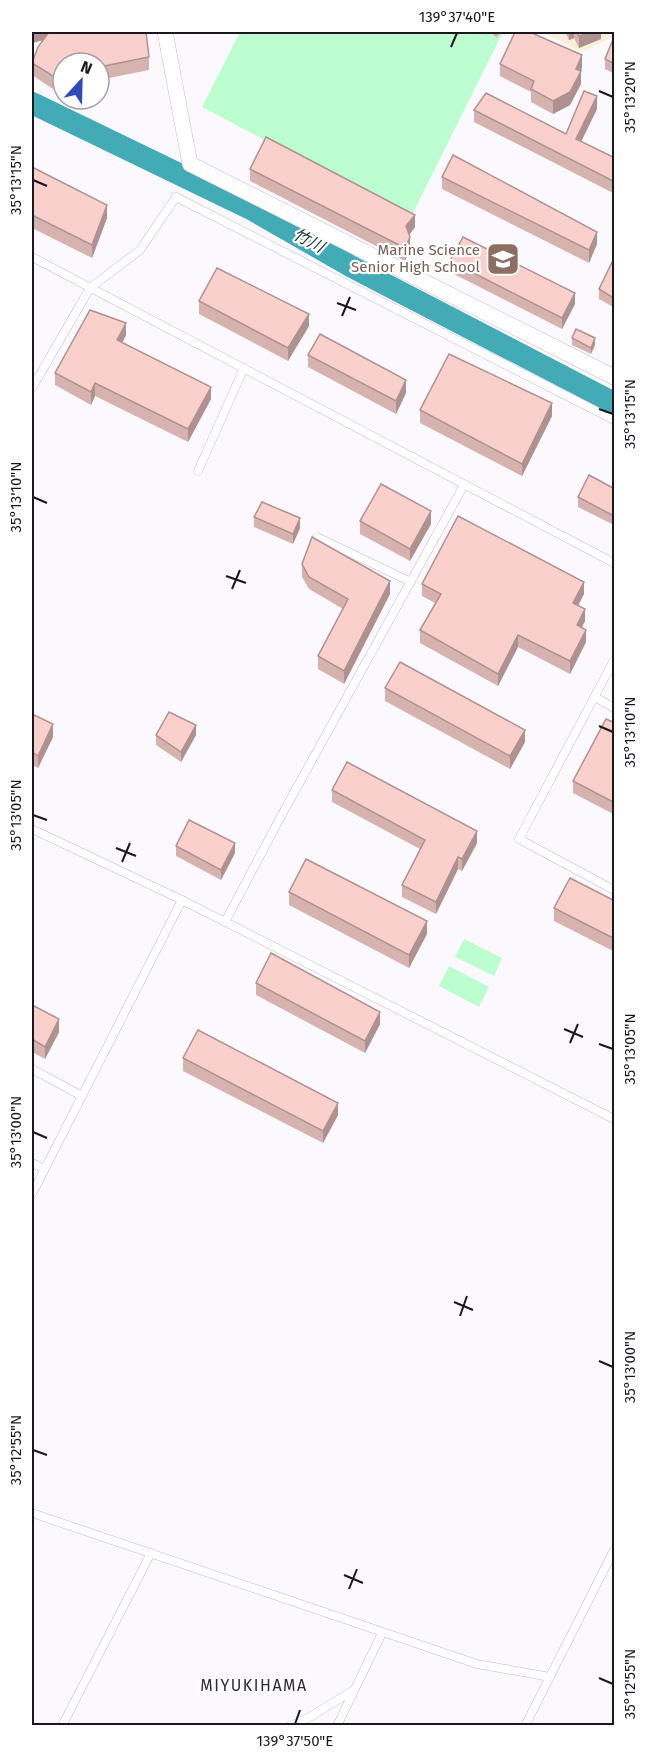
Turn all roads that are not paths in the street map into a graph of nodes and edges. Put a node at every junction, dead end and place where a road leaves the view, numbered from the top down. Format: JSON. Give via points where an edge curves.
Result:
{"nodes":[{"id":1,"x":165,"y":32,"type":"edge"},
{"id":2,"x":32,"y":257,"type":"edge"},
{"id":3,"x":90,"y":288,"type":"junction"},
{"id":4,"x":244,"y":368,"type":"junction"},
{"id":5,"x":615,"y":377,"type":"edge"},
{"id":6,"x":32,"y":388,"type":"edge"},
{"id":7,"x":615,"y":420,"type":"edge"},
{"id":8,"x":198,"y":471,"type":"dead end"},
{"id":9,"x":464,"y":484,"type":"junction"},
{"id":10,"x":317,"y":537,"type":"edge"},
{"id":11,"x":615,"y":563,"type":"edge"},
{"id":12,"x":411,"y":582,"type":"junction"},
{"id":13,"x":615,"y":660,"type":"edge"},
{"id":14,"x":594,"y":697,"type":"junction"},
{"id":15,"x":615,"y":708,"type":"edge"},
{"id":16,"x":32,"y":829,"type":"edge"},
{"id":17,"x":615,"y":890,"type":"edge"},
{"id":18,"x":182,"y":900,"type":"junction"},
{"id":19,"x":225,"y":922,"type":"junction"},
{"id":20,"x":32,"y":1069,"type":"edge"},
{"id":21,"x":82,"y":1096,"type":"junction"},
{"id":22,"x":615,"y":1119,"type":"edge"},
{"id":23,"x":32,"y":1163,"type":"edge"},
{"id":24,"x":44,"y":1169,"type":"junction"},
{"id":25,"x":32,"y":1194,"type":"edge"},
{"id":26,"x":32,"y":1513,"type":"edge"},
{"id":27,"x":615,"y":1550,"type":"edge"},
{"id":28,"x":151,"y":1553,"type":"junction"},
{"id":29,"x":382,"y":1633,"type":"junction"},
{"id":30,"x":550,"y":1677,"type":"junction"},
{"id":31,"x":354,"y":1690,"type":"junction"},
{"id":32,"x":62,"y":1725,"type":"edge"},
{"id":33,"x":290,"y":1725,"type":"edge"},
{"id":34,"x":337,"y":1725,"type":"edge"},
{"id":35,"x":525,"y":1725,"type":"edge"}],
"edges":[{"from":1,"to":5,"type":"street","via":[[190,164]]},
{"from":2,"to":3,"type":"lane"},
{"from":3,"to":4,"type":"lane"},
{"from":3,"to":6,"type":"lane"},
{"from":3,"to":7,"type":"lane","via":[[140,250],[176,197]]},
{"from":4,"to":8,"type":"lane"},
{"from":4,"to":9,"type":"lane"},
{"from":9,"to":11,"type":"lane"},
{"from":9,"to":12,"type":"lane"},
{"from":10,"to":12,"type":"lane"},
{"from":12,"to":19,"type":"lane"},
{"from":13,"to":14,"type":"lane"},
{"from":14,"to":15,"type":"lane"},
{"from":14,"to":17,"type":"lane","via":[[519,839]]},
{"from":16,"to":18,"type":"lane"},
{"from":18,"to":19,"type":"lane"},
{"from":18,"to":21,"type":"lane"},
{"from":19,"to":22,"type":"lane"},
{"from":20,"to":21,"type":"lane"},
{"from":21,"to":24,"type":"lane"},
{"from":23,"to":24,"type":"lane"},
{"from":24,"to":25,"type":"lane"},
{"from":26,"to":28,"type":"lane"},
{"from":27,"to":30,"type":"lane"},
{"from":28,"to":29,"type":"lane"},
{"from":28,"to":32,"type":"lane"},
{"from":29,"to":30,"type":"lane","via":[[477,1664]]},
{"from":29,"to":31,"type":"lane"},
{"from":30,"to":35,"type":"lane"},
{"from":31,"to":33,"type":"lane"},
{"from":31,"to":34,"type":"lane"}]}
